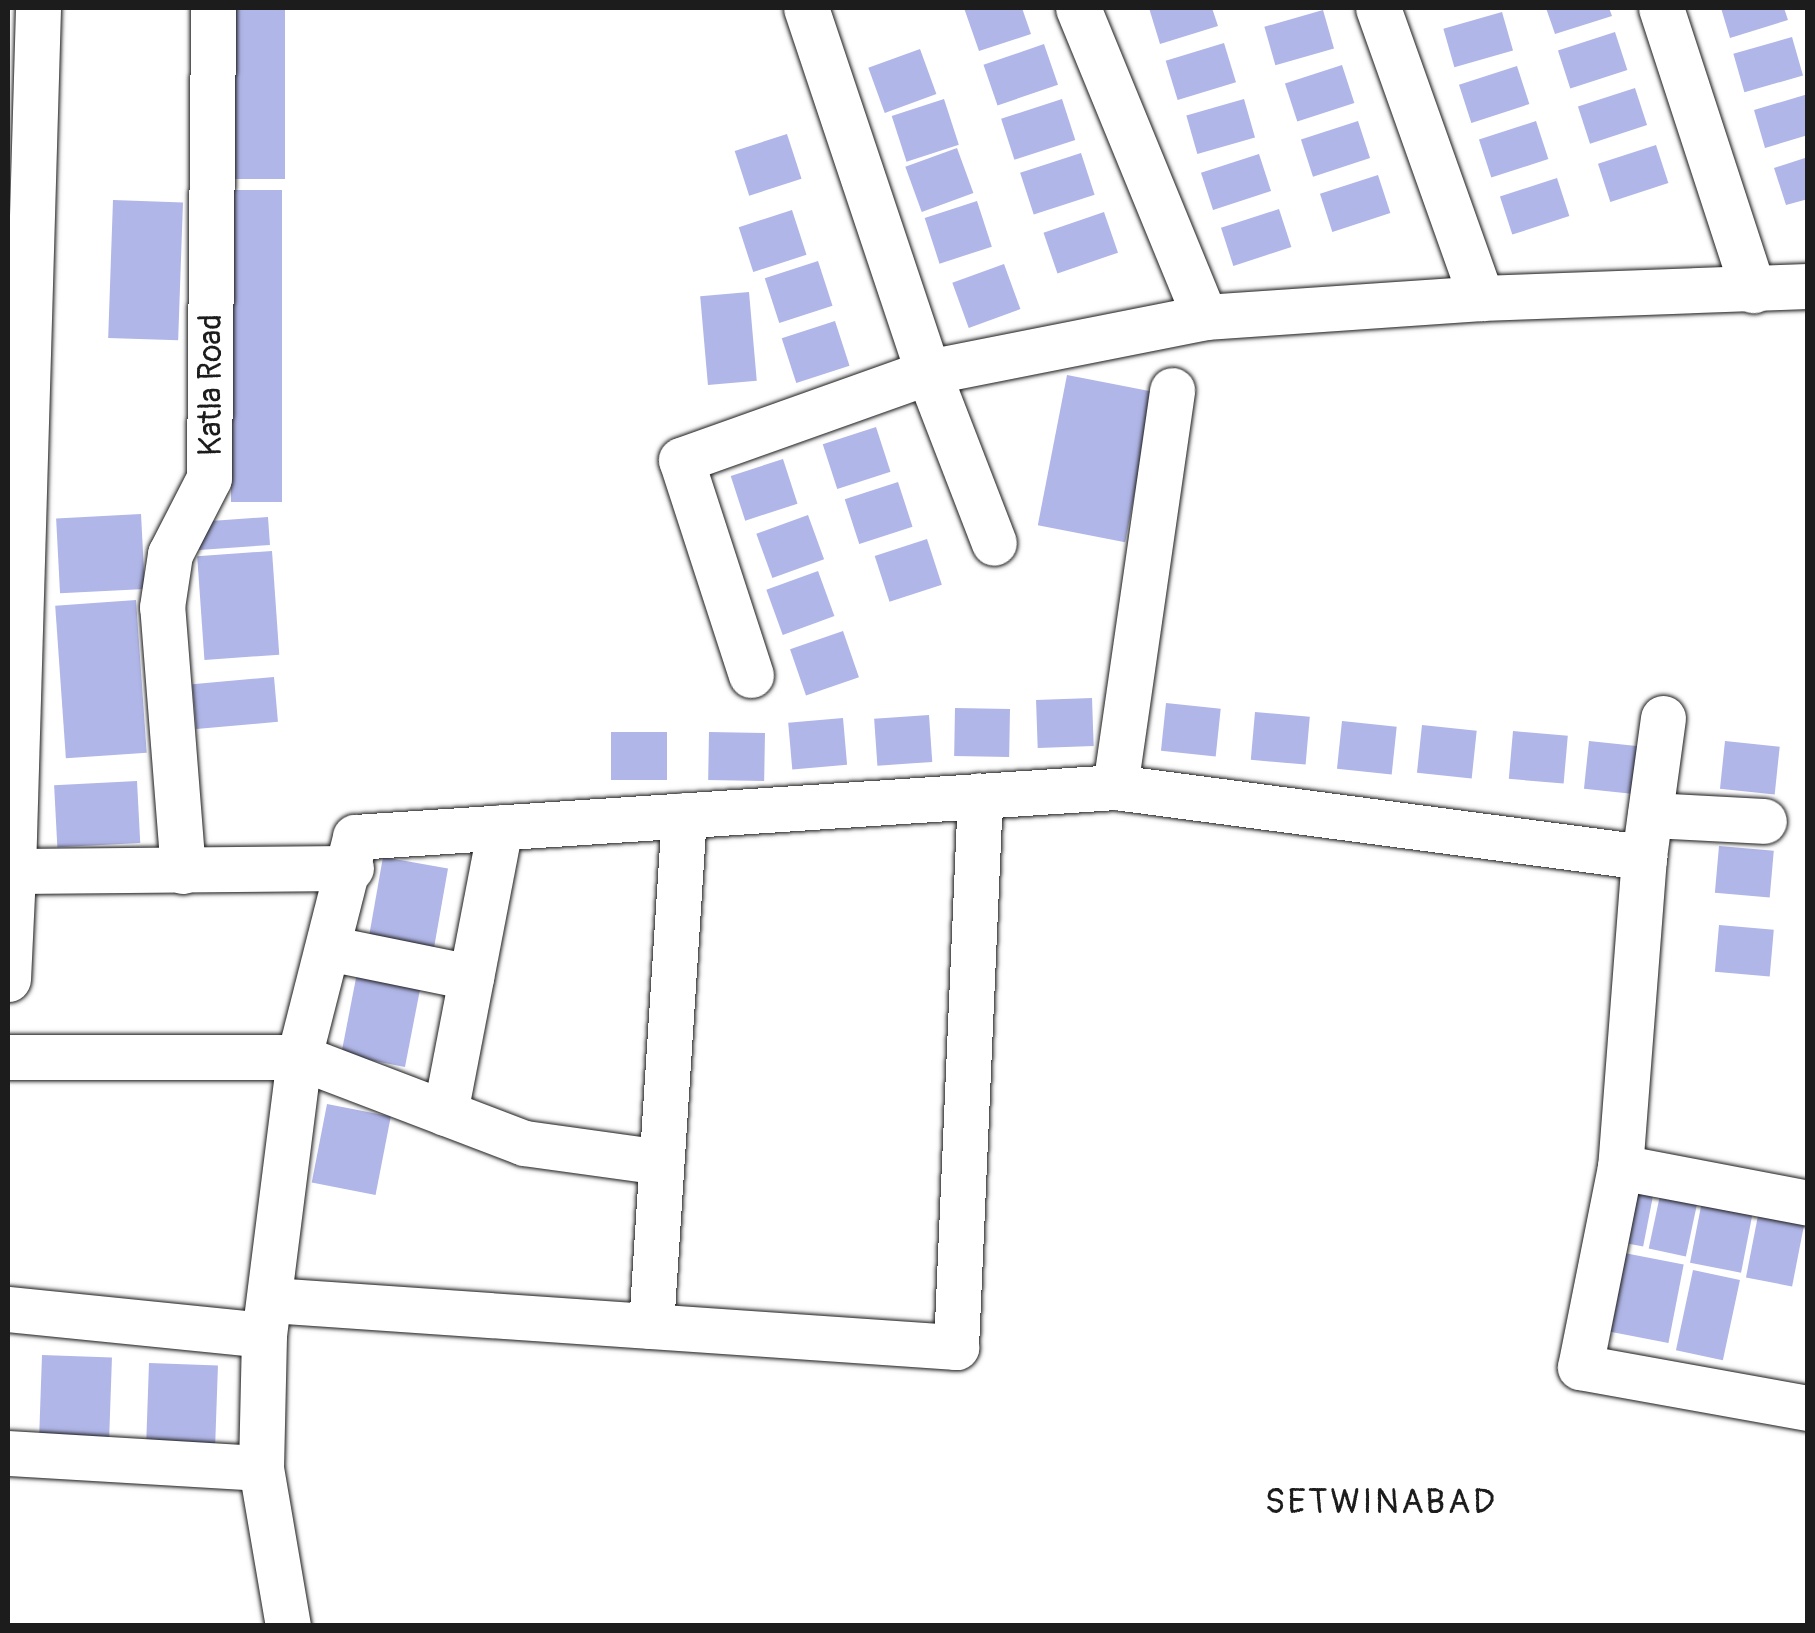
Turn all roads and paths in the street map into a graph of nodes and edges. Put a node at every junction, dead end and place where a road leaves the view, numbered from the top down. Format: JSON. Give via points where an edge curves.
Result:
{"nodes":[{"id":1,"x":38,"y":8,"type":"edge"},
{"id":2,"x":213,"y":8,"type":"edge"},
{"id":3,"x":806,"y":8,"type":"edge"},
{"id":4,"x":1078,"y":8,"type":"edge"},
{"id":5,"x":1378,"y":8,"type":"edge"},
{"id":6,"x":1661,"y":8,"type":"edge"},
{"id":7,"x":1808,"y":286,"type":"edge"},
{"id":8,"x":1753,"y":290,"type":"junction"},
{"id":9,"x":1481,"y":298,"type":"junction"},
{"id":10,"x":1205,"y":318,"type":"junction"},
{"id":11,"x":928,"y":372,"type":"junction"},
{"id":12,"x":1172,"y":390,"type":"dead end"},
{"id":13,"x":994,"y":543,"type":"dead end"},
{"id":14,"x":751,"y":675,"type":"dead end"},
{"id":15,"x":1663,"y":718,"type":"dead end"},
{"id":16,"x":1115,"y":787,"type":"junction"},
{"id":17,"x":980,"y":796,"type":"junction"},
{"id":18,"x":684,"y":815,"type":"junction"},
{"id":19,"x":1764,"y":821,"type":"dead end"},
{"id":20,"x":500,"y":827,"type":"junction"},
{"id":21,"x":1647,"y":836,"type":"junction"},
{"id":22,"x":350,"y":868,"type":"junction"},
{"id":23,"x":13,"y":871,"type":"junction"},
{"id":24,"x":183,"y":871,"type":"junction"},
{"id":25,"x":328,"y":948,"type":"junction"},
{"id":26,"x":471,"y":977,"type":"junction"},
{"id":27,"x":8,"y":979,"type":"edge"},
{"id":28,"x":8,"y":1056,"type":"edge"},
{"id":29,"x":298,"y":1057,"type":"junction"},
{"id":30,"x":445,"y":1114,"type":"junction"},
{"id":31,"x":661,"y":1162,"type":"junction"},
{"id":32,"x":1620,"y":1167,"type":"junction"},
{"id":33,"x":1808,"y":1203,"type":"edge"},
{"id":34,"x":8,"y":1309,"type":"edge"},
{"id":35,"x":268,"y":1318,"type":"junction"},
{"id":36,"x":651,"y":1326,"type":"junction"},
{"id":37,"x":1808,"y":1408,"type":"edge"},
{"id":38,"x":8,"y":1453,"type":"edge"},
{"id":39,"x":261,"y":1468,"type":"junction"},
{"id":40,"x":288,"y":1626,"type":"edge"}],
"edges":[{"from":1,"to":23,"type":"street"},
{"from":2,"to":24,"type":"street","name":"Katla Road","via":[[210,478],[170,554],[162,607]]},
{"from":3,"to":11,"type":"street"},
{"from":4,"to":10,"type":"street"},
{"from":5,"to":9,"type":"street"},
{"from":6,"to":8,"type":"street"},
{"from":7,"to":8,"type":"street"},
{"from":8,"to":9,"type":"street"},
{"from":9,"to":10,"type":"street"},
{"from":10,"to":11,"type":"street"},
{"from":11,"to":13,"type":"street"},
{"from":11,"to":14,"type":"street","via":[[681,460]]},
{"from":12,"to":16,"type":"street"},
{"from":15,"to":21,"type":"street"},
{"from":16,"to":17,"type":"street"},
{"from":16,"to":21,"type":"street"},
{"from":17,"to":18,"type":"street"},
{"from":17,"to":36,"type":"street","via":[[956,1347]]},
{"from":18,"to":20,"type":"street"},
{"from":18,"to":31,"type":"street"},
{"from":19,"to":21,"type":"street"},
{"from":20,"to":22,"type":"street","via":[[354,837]]},
{"from":20,"to":26,"type":"street"},
{"from":21,"to":32,"type":"street"},
{"from":22,"to":24,"type":"street"},
{"from":22,"to":25,"type":"street"},
{"from":23,"to":24,"type":"street"},
{"from":23,"to":27,"type":"street"},
{"from":25,"to":26,"type":"street"},
{"from":25,"to":29,"type":"street"},
{"from":26,"to":30,"type":"street"},
{"from":28,"to":29,"type":"street"},
{"from":29,"to":30,"type":"street"},
{"from":29,"to":35,"type":"street"},
{"from":30,"to":31,"type":"street","via":[[524,1143]]},
{"from":31,"to":36,"type":"street"},
{"from":32,"to":33,"type":"street"},
{"from":32,"to":37,"type":"street","via":[[1580,1367]]},
{"from":34,"to":35,"type":"street"},
{"from":35,"to":36,"type":"street"},
{"from":35,"to":39,"type":"street"},
{"from":38,"to":39,"type":"street"},
{"from":39,"to":40,"type":"street"}]}
